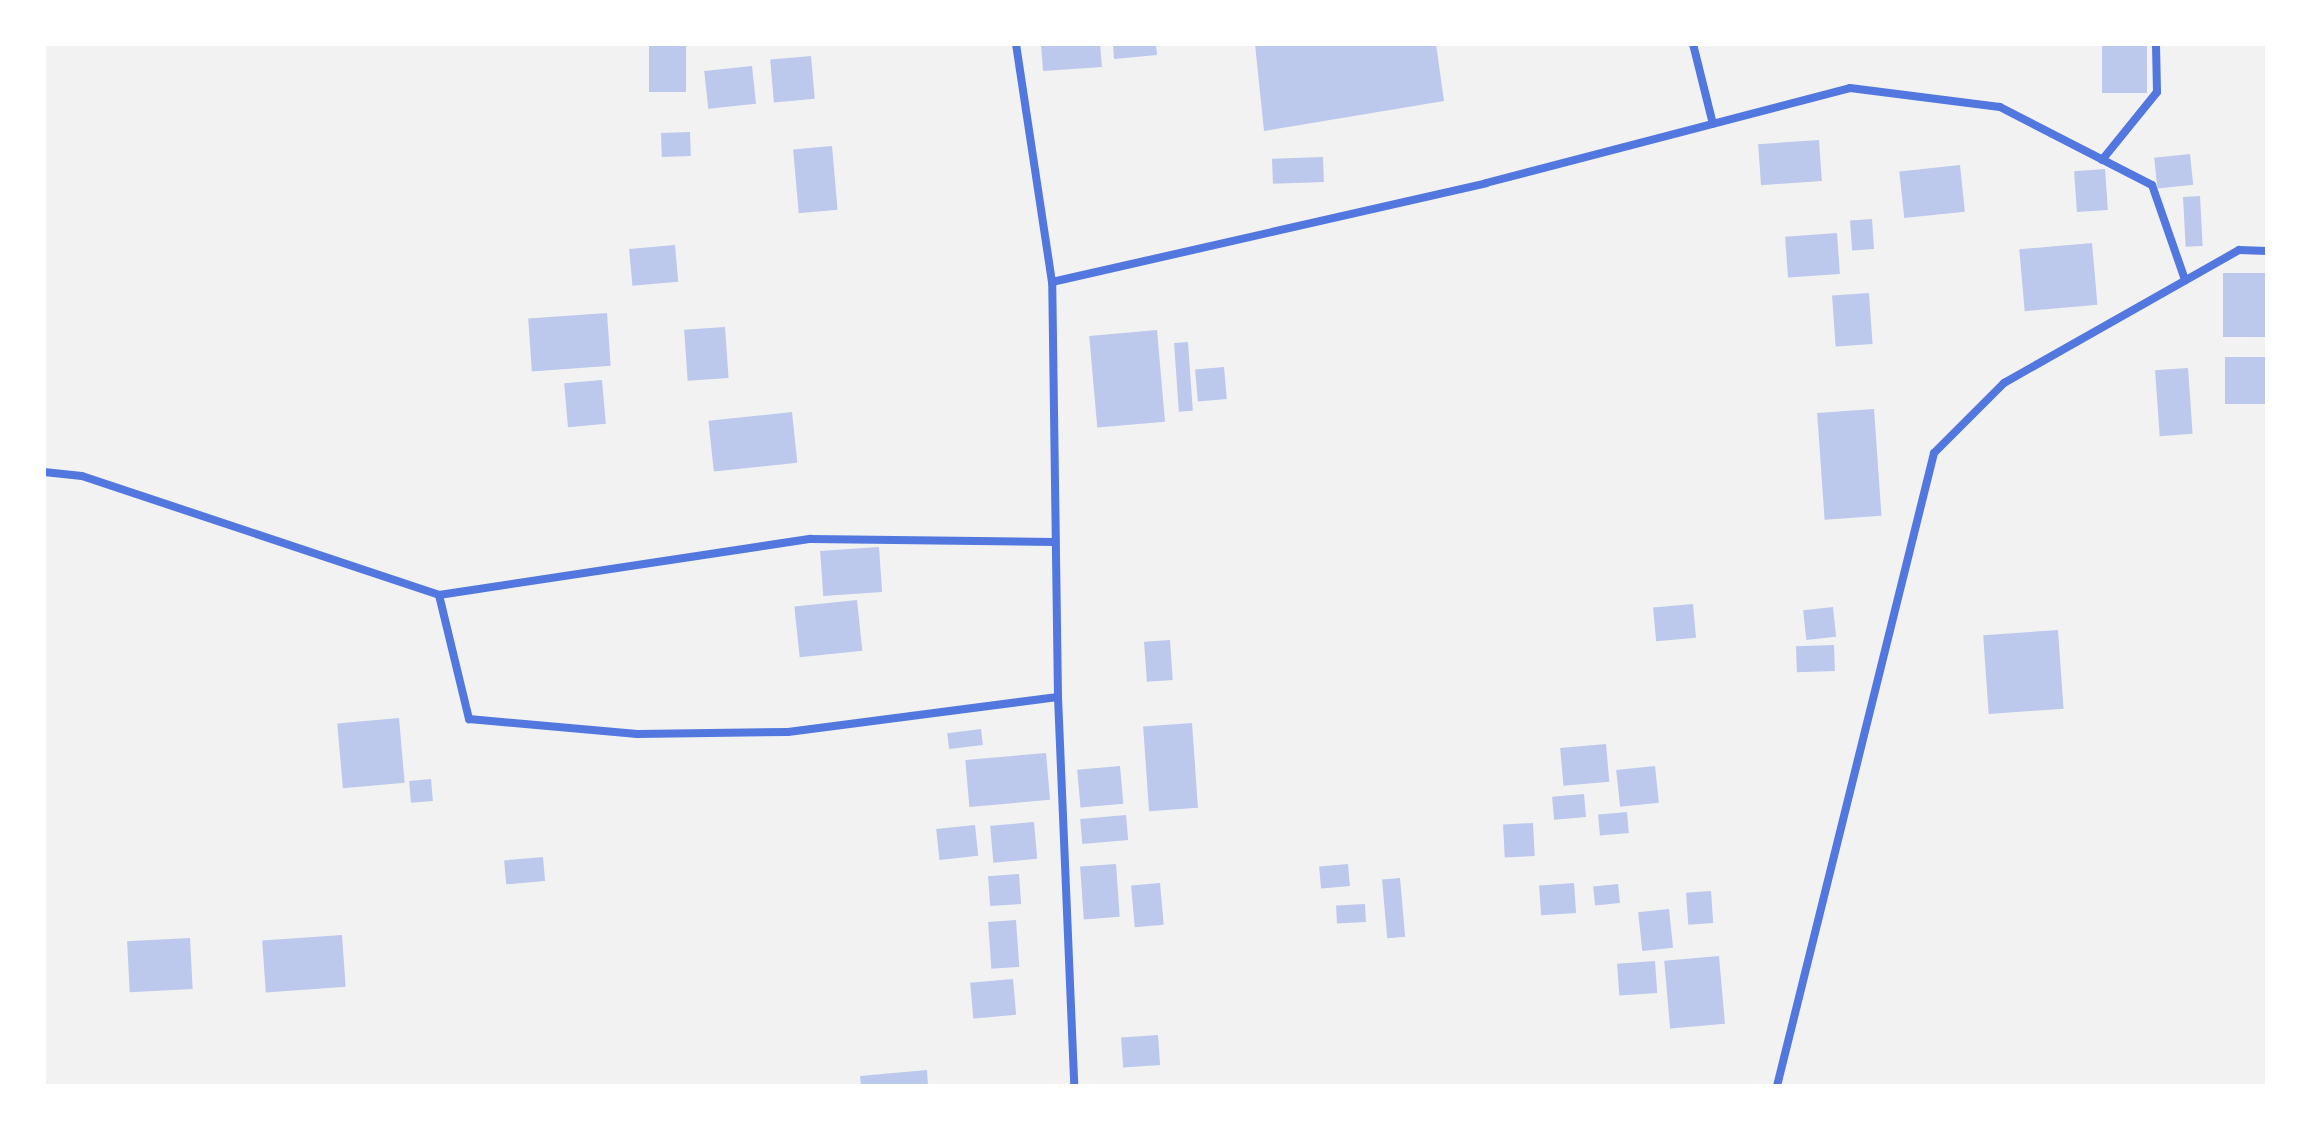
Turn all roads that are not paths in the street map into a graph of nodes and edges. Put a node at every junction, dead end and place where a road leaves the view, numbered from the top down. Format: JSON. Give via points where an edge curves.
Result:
{"nodes":[{"id":1,"x":1016,"y":44,"type":"edge"},
{"id":2,"x":1693,"y":44,"type":"edge"},
{"id":3,"x":2156,"y":44,"type":"edge"},
{"id":4,"x":1713,"y":124,"type":"junction"},
{"id":5,"x":2102,"y":160,"type":"junction"},
{"id":6,"x":2267,"y":251,"type":"edge"},
{"id":7,"x":2185,"y":280,"type":"junction"},
{"id":8,"x":1052,"y":282,"type":"junction"},
{"id":9,"x":44,"y":472,"type":"edge"},
{"id":10,"x":1055,"y":542,"type":"junction"},
{"id":11,"x":439,"y":595,"type":"junction"},
{"id":12,"x":1058,"y":697,"type":"junction"},
{"id":13,"x":1074,"y":1086,"type":"edge"},
{"id":14,"x":1777,"y":1086,"type":"edge"}],
"edges":[{"from":1,"to":8,"type":"street"},
{"from":2,"to":4,"type":"street"},
{"from":3,"to":5,"type":"street","via":[[2157,92]]},
{"from":4,"to":5,"type":"street","via":[[1850,88],[2000,107]]},
{"from":4,"to":8,"type":"street","via":[[1486,183]]},
{"from":5,"to":7,"type":"street","via":[[2152,185]]},
{"from":6,"to":7,"type":"street","via":[[2239,250]]},
{"from":7,"to":14,"type":"street","via":[[2004,383],[1934,453]]},
{"from":8,"to":10,"type":"street"},
{"from":9,"to":11,"type":"street","via":[[82,476]]},
{"from":10,"to":11,"type":"street","via":[[811,539]]},
{"from":10,"to":12,"type":"street"},
{"from":11,"to":12,"type":"street","via":[[469,719],[637,734],[788,732]]},
{"from":12,"to":13,"type":"street"}]}
